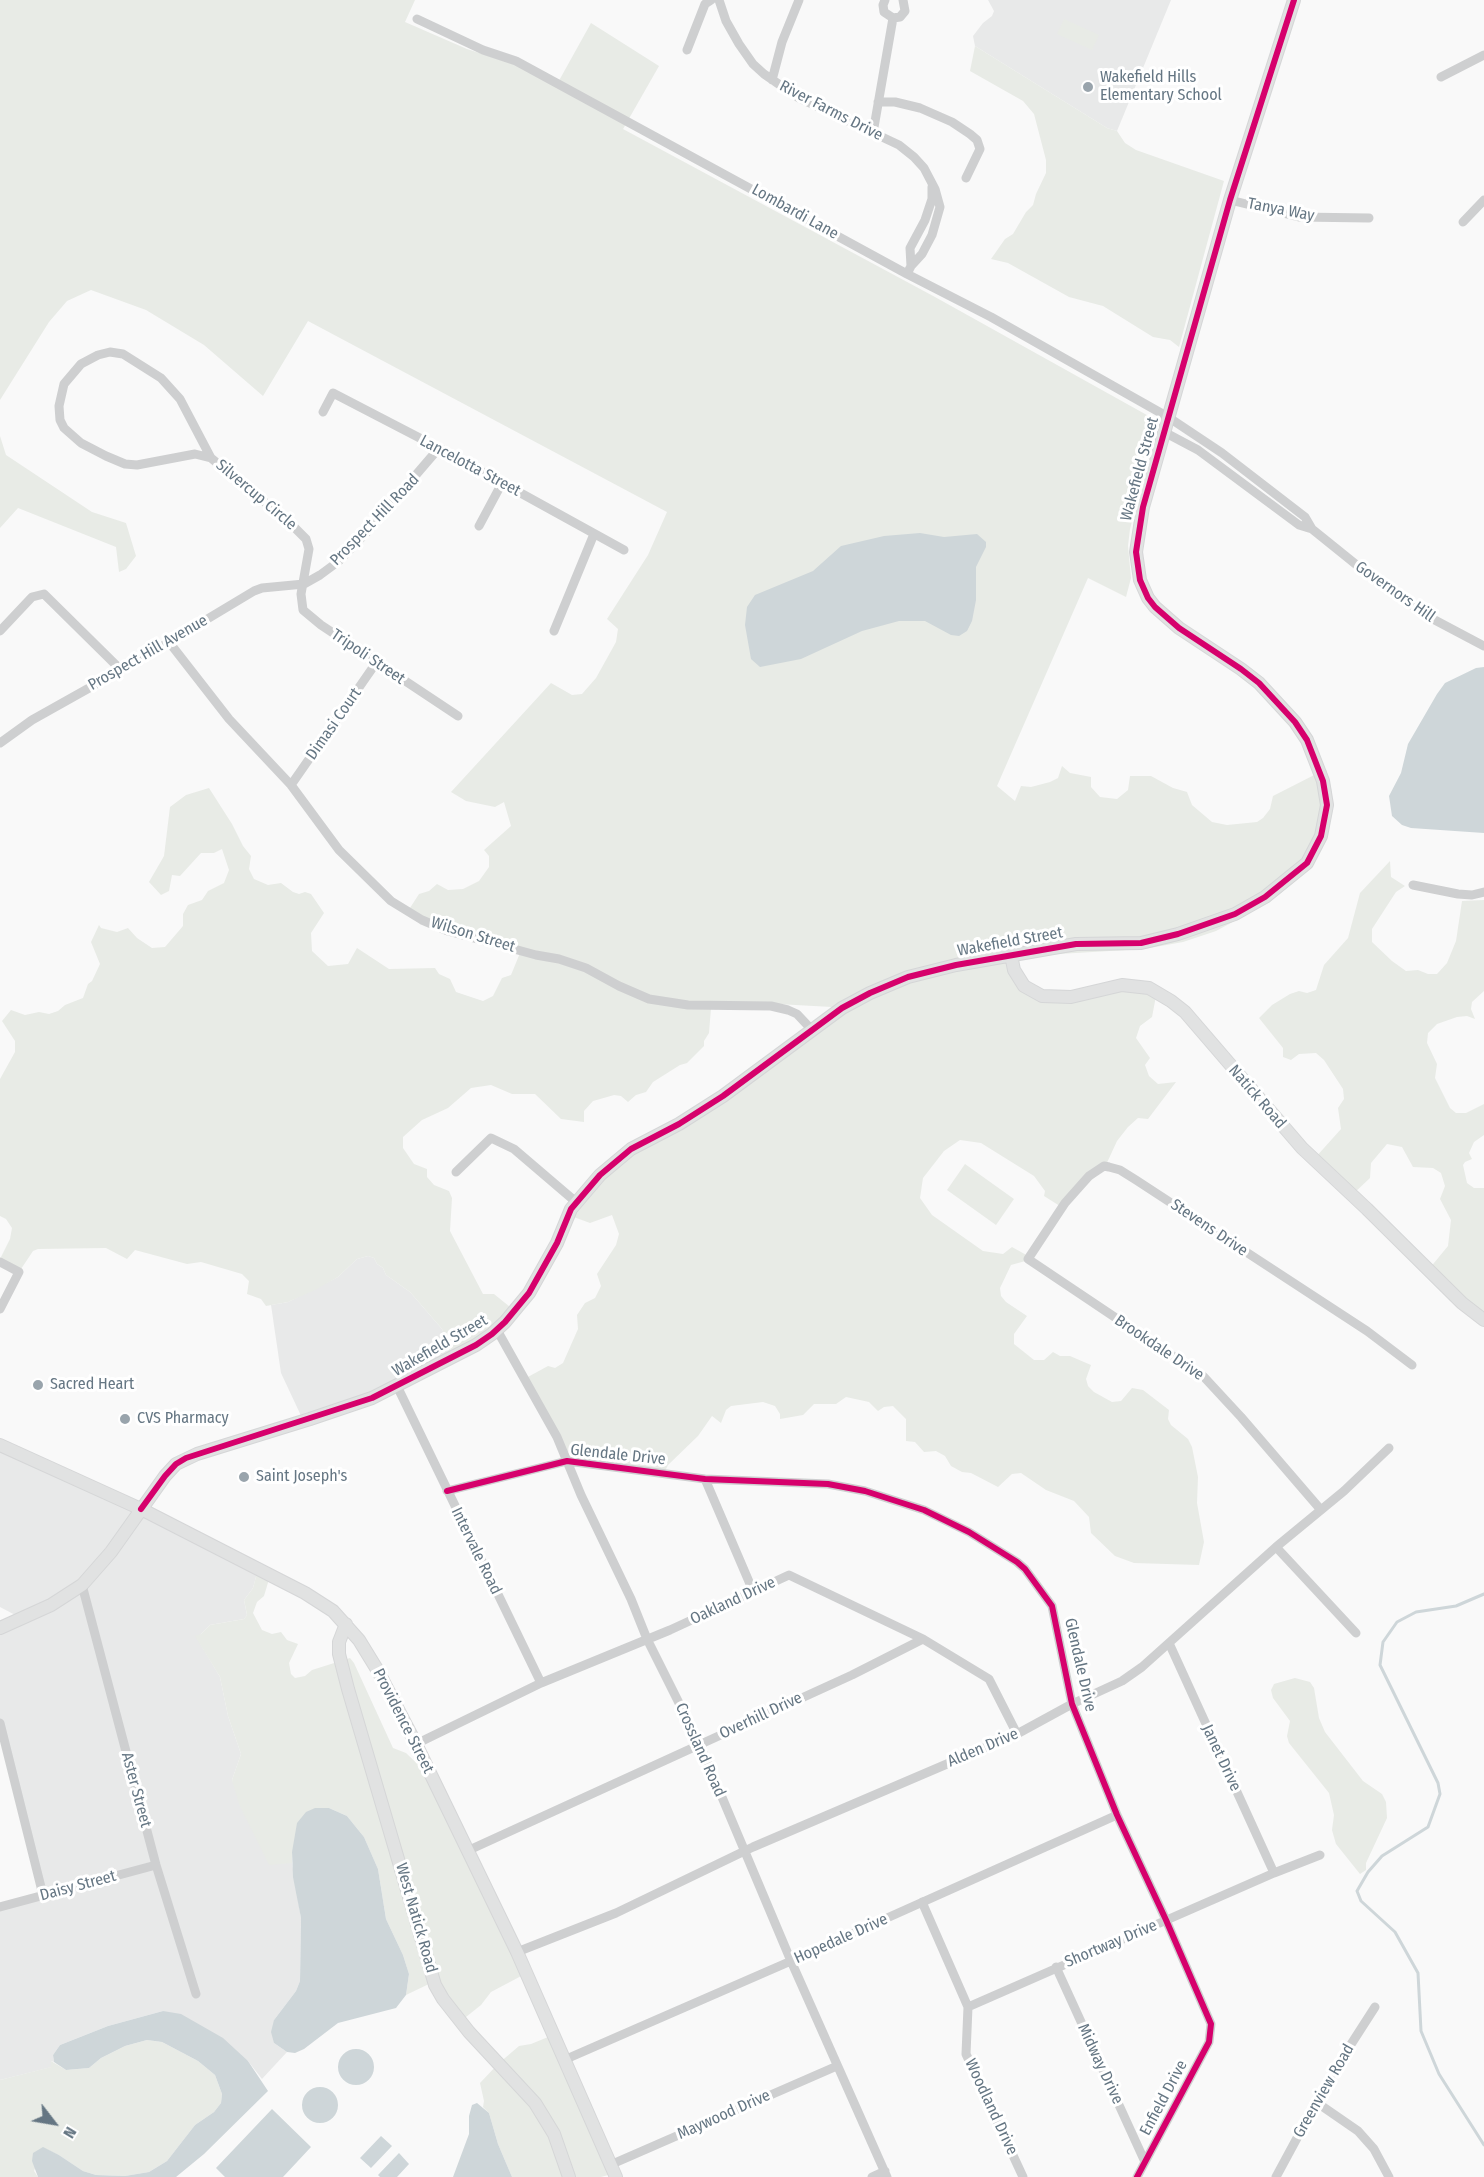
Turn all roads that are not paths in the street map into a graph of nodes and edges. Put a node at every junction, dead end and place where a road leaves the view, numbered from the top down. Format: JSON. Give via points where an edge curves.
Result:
{"nodes":[{"id":1,"x":711,"y":0,"type":"edge"},
{"id":2,"x":719,"y":0,"type":"edge"},
{"id":3,"x":799,"y":0,"type":"edge"},
{"id":4,"x":885,"y":0,"type":"edge"},
{"id":5,"x":903,"y":0,"type":"edge"},
{"id":6,"x":1294,"y":0,"type":"edge"},
{"id":7,"x":893,"y":18,"type":"junction"},
{"id":8,"x":417,"y":20,"type":"dead end"},
{"id":9,"x":687,"y":50,"type":"dead end"},
{"id":10,"x":1484,"y":55,"type":"edge"},
{"id":11,"x":1441,"y":76,"type":"dead end"},
{"id":12,"x":772,"y":80,"type":"junction"},
{"id":13,"x":878,"y":102,"type":"junction"},
{"id":14,"x":873,"y":133,"type":"junction"},
{"id":15,"x":966,"y":178,"type":"dead end"},
{"id":16,"x":932,"y":184,"type":"junction"},
{"id":17,"x":1230,"y":200,"type":"junction"},
{"id":18,"x":1484,"y":200,"type":"edge"},
{"id":19,"x":1369,"y":218,"type":"dead end"},
{"id":20,"x":1463,"y":222,"type":"dead end"},
{"id":21,"x":909,"y":270,"type":"junction"},
{"id":22,"x":323,"y":412,"type":"dead end"},
{"id":23,"x":1168,"y":417,"type":"junction"},
{"id":24,"x":1164,"y":432,"type":"junction"},
{"id":25,"x":439,"y":448,"type":"junction"},
{"id":26,"x":211,"y":458,"type":"junction"},
{"id":27,"x":502,"y":483,"type":"junction"},
{"id":28,"x":479,"y":526,"type":"dead end"},
{"id":29,"x":1312,"y":529,"type":"junction"},
{"id":30,"x":594,"y":534,"type":"junction"},
{"id":31,"x":624,"y":550,"type":"dead end"},
{"id":32,"x":304,"y":584,"type":"junction"},
{"id":33,"x":0,"y":631,"type":"edge"},
{"id":34,"x":554,"y":631,"type":"dead end"},
{"id":35,"x":169,"y":642,"type":"junction"},
{"id":36,"x":1484,"y":646,"type":"edge"},
{"id":37,"x":376,"y":663,"type":"junction"},
{"id":38,"x":121,"y":670,"type":"junction"},
{"id":39,"x":458,"y":716,"type":"dead end"},
{"id":40,"x":0,"y":743,"type":"edge"},
{"id":41,"x":291,"y":785,"type":"junction"},
{"id":42,"x":1413,"y":885,"type":"dead end"},
{"id":43,"x":1484,"y":892,"type":"edge"},
{"id":44,"x":1011,"y":955,"type":"junction"},
{"id":45,"x":812,"y":1030,"type":"junction"},
{"id":46,"x":456,"y":1172,"type":"dead end"},
{"id":47,"x":576,"y":1202,"type":"junction"},
{"id":48,"x":1028,"y":1260,"type":"joint"},
{"id":49,"x":0,"y":1262,"type":"edge"},
{"id":50,"x":0,"y":1308,"type":"edge"},
{"id":51,"x":1484,"y":1320,"type":"edge"},
{"id":52,"x":497,"y":1330,"type":"junction"},
{"id":53,"x":1412,"y":1365,"type":"dead end"},
{"id":54,"x":397,"y":1386,"type":"junction"},
{"id":55,"x":0,"y":1444,"type":"edge"},
{"id":56,"x":1389,"y":1448,"type":"dead end"},
{"id":57,"x":567,"y":1461,"type":"junction"},
{"id":58,"x":705,"y":1479,"type":"junction"},
{"id":59,"x":447,"y":1491,"type":"junction"},
{"id":60,"x":141,"y":1509,"type":"junction"},
{"id":61,"x":1321,"y":1510,"type":"junction"},
{"id":62,"x":1276,"y":1547,"type":"junction"},
{"id":63,"x":82,"y":1585,"type":"junction"},
{"id":64,"x":753,"y":1591,"type":"junction"},
{"id":65,"x":346,"y":1624,"type":"junction"},
{"id":66,"x":0,"y":1628,"type":"edge"},
{"id":67,"x":1356,"y":1633,"type":"dead end"},
{"id":68,"x":647,"y":1639,"type":"junction"},
{"id":69,"x":923,"y":1640,"type":"junction"},
{"id":70,"x":1168,"y":1643,"type":"junction"},
{"id":71,"x":541,"y":1683,"type":"junction"},
{"id":72,"x":1072,"y":1704,"type":"junction"},
{"id":73,"x":0,"y":1723,"type":"edge"},
{"id":74,"x":1017,"y":1734,"type":"junction"},
{"id":75,"x":416,"y":1744,"type":"junction"},
{"id":76,"x":700,"y":1745,"type":"junction"},
{"id":77,"x":1117,"y":1815,"type":"junction"},
{"id":78,"x":467,"y":1851,"type":"junction"},
{"id":79,"x":744,"y":1852,"type":"junction"},
{"id":80,"x":1320,"y":1855,"type":"dead end"},
{"id":81,"x":156,"y":1865,"type":"junction"},
{"id":82,"x":1274,"y":1873,"type":"junction"},
{"id":83,"x":43,"y":1895,"type":"junction"},
{"id":84,"x":922,"y":1902,"type":"junction"},
{"id":85,"x":0,"y":1907,"type":"edge"},
{"id":86,"x":1166,"y":1920,"type":"junction"},
{"id":87,"x":517,"y":1952,"type":"junction"},
{"id":88,"x":791,"y":1961,"type":"junction"},
{"id":89,"x":1056,"y":1967,"type":"junction"},
{"id":90,"x":196,"y":1994,"type":"dead end"},
{"id":91,"x":968,"y":2007,"type":"junction"},
{"id":92,"x":1375,"y":2007,"type":"dead end"},
{"id":93,"x":1211,"y":2030,"type":"joint"},
{"id":94,"x":564,"y":2060,"type":"junction"},
{"id":95,"x":837,"y":2066,"type":"junction"},
{"id":96,"x":1316,"y":2102,"type":"junction"},
{"id":97,"x":1145,"y":2162,"type":"junction"},
{"id":98,"x":613,"y":2171,"type":"edge"},
{"id":99,"x":886,"y":2174,"type":"edge"},
{"id":100,"x":569,"y":2177,"type":"edge"},
{"id":101,"x":872,"y":2177,"type":"edge"},
{"id":102,"x":1023,"y":2177,"type":"edge"},
{"id":103,"x":1137,"y":2177,"type":"edge"},
{"id":104,"x":1276,"y":2177,"type":"edge"},
{"id":105,"x":1389,"y":2177,"type":"edge"}],
"edges":[{"from":1,"to":9,"type":"street","via":[[705,4]]},
{"from":2,"to":12,"type":"street","name":"River Farms Drive","via":[[742,50]]},
{"from":3,"to":12,"type":"street"},
{"from":4,"to":7,"type":"street","via":[[884,12]]},
{"from":5,"to":7,"type":"street","via":[[903,14]]},
{"from":6,"to":17,"type":"street","name":"Wakefield Street"},
{"from":7,"to":13,"type":"street"},
{"from":8,"to":21,"type":"street","name":"Lombardi Lane","via":[[516,61]]},
{"from":10,"to":11,"type":"street"},
{"from":12,"to":14,"type":"street","name":"River Farms Drive"},
{"from":13,"to":14,"type":"street"},
{"from":13,"to":15,"type":"street","via":[[920,108],[952,122],[977,140],[980,149]]},
{"from":14,"to":16,"type":"street","name":"River Farms Drive","via":[[914,157]]},
{"from":16,"to":21,"type":"street","via":[[925,220],[910,248]]},
{"from":16,"to":21,"type":"street","name":"River Farms Drive","via":[[939,198],[938,220],[922,254]]},
{"from":17,"to":19,"type":"street","name":"Tanya Way","via":[[1299,217]]},
{"from":17,"to":23,"type":"street","name":"Wakefield Street"},
{"from":18,"to":20,"type":"street"},
{"from":21,"to":23,"type":"street","name":"Lombardi Lane"},
{"from":22,"to":25,"type":"street","name":"Lancelotta Street","via":[[333,393]]},
{"from":23,"to":24,"type":"street","name":"Wakefield Street"},
{"from":23,"to":29,"type":"street","name":"Governors Hill","via":[[1305,517]]},
{"from":24,"to":29,"type":"street","name":"Governors Hill","via":[[1198,450],[1299,525]]},
{"from":24,"to":44,"type":"street","name":"Wakefield Street","via":[[1138,529],[1140,580],[1148,598],[1163,615],[1250,675],[1299,729],[1312,749],[1323,781],[1327,805],[1324,826],[1316,849],[1302,868],[1235,914],[1141,943],[1076,944]]},
{"from":25,"to":27,"type":"street","name":"Lancelotta Street"},
{"from":25,"to":32,"type":"street","name":"Prospect Hill Road","via":[[356,544],[339,561]]},
{"from":26,"to":26,"type":"street","name":"Silvercup Circle","via":[[175,392],[157,374],[123,354],[110,352],[90,358],[64,384],[59,400],[64,428],[106,456],[137,465],[195,454]]},
{"from":26,"to":32,"type":"street","name":"Silvercup Circle","via":[[301,532],[309,549]]},
{"from":27,"to":28,"type":"street"},
{"from":27,"to":30,"type":"street","name":"Lancelotta Street"},
{"from":29,"to":36,"type":"street","name":"Governors Hill","via":[[1379,583],[1431,618]]},
{"from":30,"to":31,"type":"street","name":"Lancelotta Street"},
{"from":30,"to":34,"type":"street"},
{"from":32,"to":35,"type":"street","name":"Prospect Hill Avenue","via":[[262,588]]},
{"from":32,"to":37,"type":"street","name":"Tripoli Street","via":[[301,601],[306,613]]},
{"from":33,"to":38,"type":"street","via":[[32,597],[44,594]]},
{"from":35,"to":38,"type":"street","name":"Prospect Hill Avenue"},
{"from":35,"to":41,"type":"street","name":"Wilson Street","via":[[229,719]]},
{"from":37,"to":39,"type":"street","name":"Tripoli Street"},
{"from":37,"to":41,"type":"street","name":"Dimasi Court"},
{"from":38,"to":40,"type":"street","name":"Prospect Hill Avenue","via":[[32,720]]},
{"from":41,"to":45,"type":"street","name":"Wilson Street","via":[[339,850],[391,902],[422,920],[586,968],[649,999],[688,1005],[771,1006],[793,1012]]},
{"from":42,"to":43,"type":"street","via":[[1458,894]]},
{"from":44,"to":45,"type":"street","name":"Wakefield Street","via":[[900,980],[842,1008]]},
{"from":44,"to":51,"type":"street","name":"Natick Road","via":[[1014,970],[1024,986],[1042,996],[1071,997],[1122,986],[1149,988],[1172,1001],[1302,1148]]},
{"from":45,"to":47,"type":"street","name":"Wakefield Street","via":[[705,1108],[631,1149]]},
{"from":46,"to":47,"type":"street","via":[[491,1138],[514,1149]]},
{"from":47,"to":52,"type":"street","name":"Wakefield Street","via":[[539,1277]]},
{"from":48,"to":53,"type":"street","name":"Stevens Drive","via":[[1065,1203],[1089,1176],[1104,1166],[1120,1170],[1367,1331]]},
{"from":48,"to":61,"type":"street","name":"Brookdale Drive","via":[[1204,1377]]},
{"from":49,"to":50,"type":"street","via":[[19,1272]]},
{"from":52,"to":54,"type":"street","name":"Wakefield Street"},
{"from":52,"to":57,"type":"street","name":"Crossland Road"},
{"from":54,"to":59,"type":"street","name":"Intervale Road"},
{"from":54,"to":60,"type":"street","name":"Wakefield Street","via":[[372,1398],[186,1458],[165,1476]]},
{"from":55,"to":60,"type":"street","name":"Providence Street"},
{"from":56,"to":61,"type":"street","name":"Alden Drive"},
{"from":57,"to":58,"type":"street","name":"Glendale Drive"},
{"from":57,"to":59,"type":"street","name":"Glendale Drive"},
{"from":57,"to":68,"type":"street","name":"Crossland Road"},
{"from":58,"to":64,"type":"street"},
{"from":58,"to":72,"type":"street","name":"Glendale Drive","via":[[828,1484],[865,1491],[924,1510],[1017,1562],[1032,1576],[1052,1606]]},
{"from":59,"to":71,"type":"street","name":"Intervale Road"},
{"from":60,"to":63,"type":"street","name":"Wakefield Street"},
{"from":60,"to":65,"type":"street","name":"Providence Street","via":[[305,1593]]},
{"from":61,"to":62,"type":"street","name":"Alden Drive"},
{"from":62,"to":67,"type":"street"},
{"from":62,"to":70,"type":"street","name":"Alden Drive"},
{"from":63,"to":66,"type":"street","name":"Wakefield Street","via":[[51,1605]]},
{"from":63,"to":81,"type":"street","name":"Aster Street"},
{"from":64,"to":68,"type":"street","name":"Oakland Drive"},
{"from":64,"to":69,"type":"street","name":"Oakland Drive","via":[[789,1575]]},
{"from":65,"to":75,"type":"street","name":"Providence Street","via":[[378,1671]]},
{"from":65,"to":100,"type":"street","name":"West Natick Road","via":[[339,1654],[435,1985],[474,2038],[535,2103],[554,2134]]},
{"from":68,"to":71,"type":"street","name":"Oakland Drive"},
{"from":68,"to":76,"type":"street","name":"Crossland Road"},
{"from":69,"to":74,"type":"street","name":"Oakland Drive","via":[[989,1679]]},
{"from":69,"to":76,"type":"street","name":"Overhill Drive"},
{"from":70,"to":72,"type":"street","name":"Alden Drive","via":[[1122,1681]]},
{"from":70,"to":82,"type":"street","name":"Janet Drive"},
{"from":71,"to":75,"type":"street","name":"Oakland Drive"},
{"from":72,"to":74,"type":"street","name":"Alden Drive"},
{"from":72,"to":77,"type":"street","name":"Glendale Drive"},
{"from":73,"to":83,"type":"street"},
{"from":74,"to":79,"type":"street","name":"Alden Drive"},
{"from":75,"to":78,"type":"street","name":"Providence Street"},
{"from":76,"to":78,"type":"street","name":"Overhill Drive"},
{"from":76,"to":79,"type":"street","name":"Crossland Road"},
{"from":77,"to":84,"type":"street","name":"Hopedale Drive"},
{"from":77,"to":86,"type":"street","name":"Glendale Drive"},
{"from":78,"to":87,"type":"street","name":"Providence Street"},
{"from":79,"to":87,"type":"street","name":"Alden Drive","via":[[616,1913]]},
{"from":79,"to":88,"type":"street","name":"Crossland Road"},
{"from":80,"to":82,"type":"street","name":"Shortway Drive"},
{"from":81,"to":83,"type":"street","name":"Daisy Street"},
{"from":81,"to":90,"type":"street","name":"Aster Street"},
{"from":82,"to":86,"type":"street","name":"Shortway Drive"},
{"from":83,"to":85,"type":"street","name":"Daisy Street"},
{"from":84,"to":88,"type":"street","name":"Hopedale Drive"},
{"from":84,"to":91,"type":"street","name":"Woodland Drive"},
{"from":86,"to":89,"type":"street","name":"Shortway Drive"},
{"from":86,"to":93,"type":"street","name":"Glendale Drive","via":[[1209,2017]]},
{"from":87,"to":94,"type":"street","name":"Providence Street"},
{"from":88,"to":94,"type":"street","name":"Hopedale Drive"},
{"from":88,"to":95,"type":"street","name":"Crossland Road"},
{"from":89,"to":91,"type":"street","name":"Shortway Drive"},
{"from":89,"to":97,"type":"street","name":"Midway Drive"},
{"from":91,"to":102,"type":"street","name":"Woodland Drive","via":[[966,2054]]},
{"from":92,"to":96,"type":"street","name":"Greenview Road"},
{"from":93,"to":97,"type":"street","name":"Enfield Drive","via":[[1204,2051]]},
{"from":94,"to":98,"type":"street","name":"Providence Street"},
{"from":95,"to":98,"type":"street","name":"Maywood Drive"},
{"from":95,"to":99,"type":"street","name":"Crossland Road"},
{"from":96,"to":104,"type":"street","name":"Greenview Road"},
{"from":96,"to":105,"type":"street","via":[[1359,2131]]},
{"from":97,"to":103,"type":"street","name":"Enfield Drive"},
{"from":99,"to":101,"type":"street"}]}
